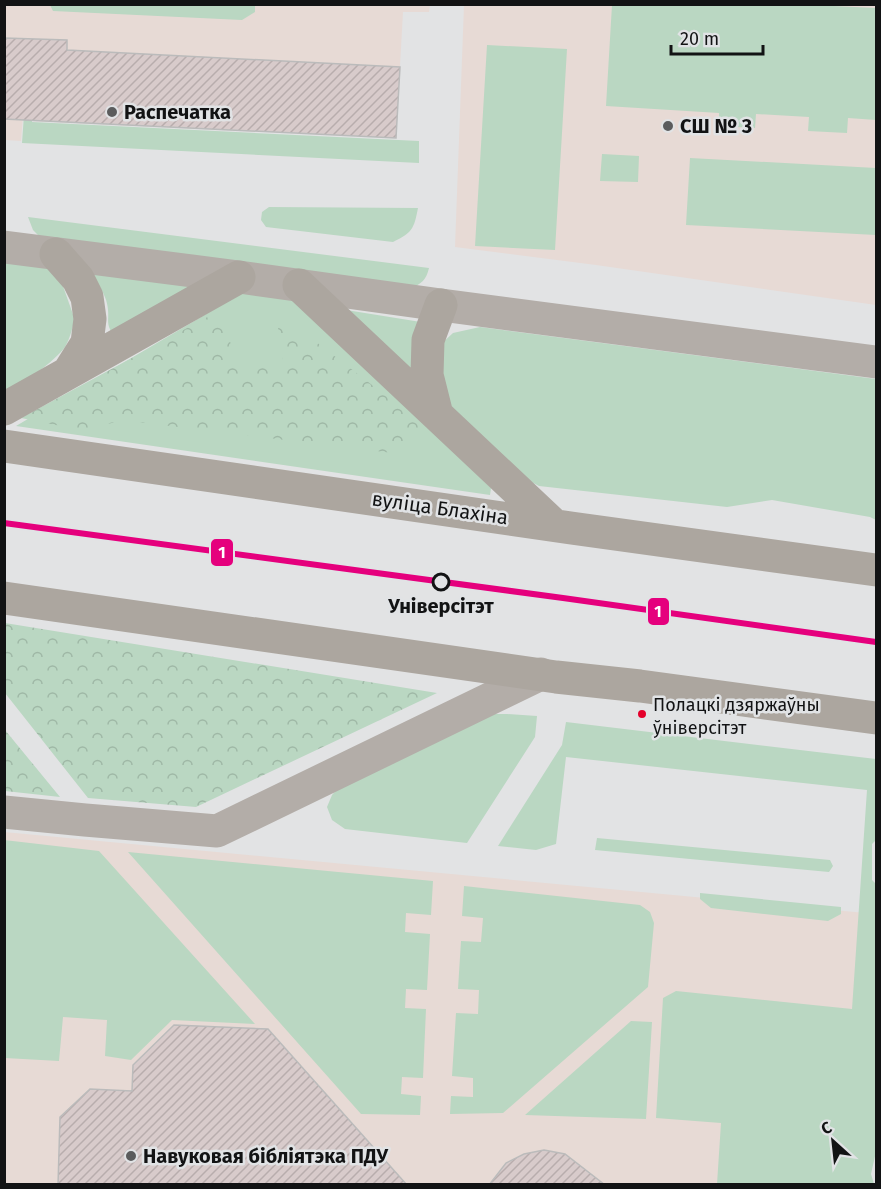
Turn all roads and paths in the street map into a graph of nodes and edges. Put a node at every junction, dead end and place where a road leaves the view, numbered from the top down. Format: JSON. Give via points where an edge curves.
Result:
{"nodes":[{"id":1,"x":4,"y":247,"type":"edge"},
{"id":2,"x":56,"y":255,"type":"junction"},
{"id":3,"x":239,"y":277,"type":"junction"},
{"id":4,"x":299,"y":285,"type":"junction"},
{"id":5,"x":441,"y":305,"type":"junction"},
{"id":6,"x":876,"y":362,"type":"edge"},
{"id":7,"x":68,"y":373,"type":"junction"},
{"id":8,"x":4,"y":409,"type":"edge"},
{"id":9,"x":437,"y":415,"type":"junction"},
{"id":10,"x":4,"y":446,"type":"edge"},
{"id":11,"x":554,"y":525,"type":"junction"},
{"id":12,"x":876,"y":570,"type":"edge"},
{"id":13,"x":4,"y":598,"type":"edge"},
{"id":14,"x":541,"y":674,"type":"junction"},
{"id":15,"x":876,"y":718,"type":"edge"},
{"id":16,"x":4,"y":812,"type":"edge"}],
"edges":[{"from":1,"to":2,"type":"street"},
{"from":2,"to":3,"type":"street"},
{"from":2,"to":7,"type":"main road","via":[[78,279],[87,297],[90,319],[87,343]]},
{"from":3,"to":4,"type":"street"},
{"from":3,"to":7,"type":"main road"},
{"from":4,"to":5,"type":"street"},
{"from":4,"to":9,"type":"main road"},
{"from":5,"to":6,"type":"street"},
{"from":5,"to":9,"type":"main road","via":[[428,340],[427,375]]},
{"from":7,"to":8,"type":"main road"},
{"from":9,"to":11,"type":"main road"},
{"from":10,"to":11,"type":"main road","name":"вуліца Блахіна"},
{"from":11,"to":12,"type":"main road","name":"вуліца Блахіна"},
{"from":13,"to":14,"type":"main road"},
{"from":14,"to":15,"type":"main road"},
{"from":14,"to":16,"type":"street","via":[[217,831]]}]}
